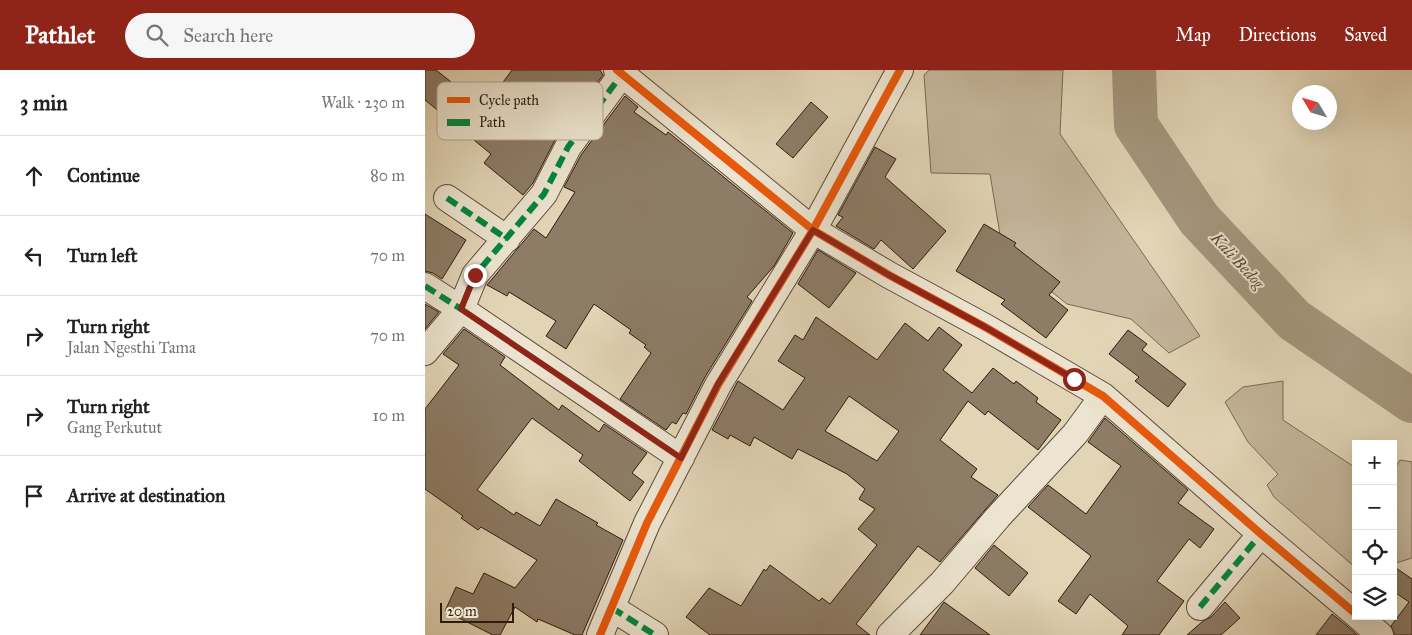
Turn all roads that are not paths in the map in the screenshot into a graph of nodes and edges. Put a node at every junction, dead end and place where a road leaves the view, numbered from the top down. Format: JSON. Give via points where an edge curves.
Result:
{"nodes":[{"id":1,"x":899,"y":70,"type":"edge"},
{"id":2,"x":622,"y":71,"type":"edge"},
{"id":3,"x":603,"y":98,"type":"edge"},
{"id":4,"x":573,"y":140,"type":"edge"},
{"id":5,"x":447,"y":198,"type":"dead end"},
{"id":6,"x":813,"y":230,"type":"junction"},
{"id":7,"x":507,"y":239,"type":"junction"},
{"id":8,"x":425,"y":286,"type":"edge"},
{"id":9,"x":461,"y":309,"type":"junction"},
{"id":10,"x":425,"y":352,"type":"edge"},
{"id":11,"x":1103,"y":396,"type":"junction"},
{"id":12,"x":681,"y":458,"type":"junction"},
{"id":13,"x":1261,"y":534,"type":"junction"},
{"id":14,"x":1200,"y":607,"type":"dead end"},
{"id":15,"x":611,"y":608,"type":"junction"},
{"id":16,"x":1352,"y":611,"type":"edge"},
{"id":17,"x":1363,"y":620,"type":"edge"},
{"id":18,"x":600,"y":635,"type":"edge"},
{"id":19,"x":655,"y":635,"type":"edge"},
{"id":20,"x":890,"y":635,"type":"edge"},
{"id":21,"x":1381,"y":635,"type":"edge"}],
"edges":[{"from":1,"to":6,"type":"street"},
{"from":2,"to":3,"type":"street"},
{"from":2,"to":6,"type":"street"},
{"from":4,"to":7,"type":"street","via":[[543,194]]},
{"from":5,"to":7,"type":"street"},
{"from":6,"to":11,"type":"street"},
{"from":6,"to":12,"type":"street","via":[[718,384]]},
{"from":7,"to":9,"type":"street","via":[[475,275]]},
{"from":8,"to":9,"type":"street"},
{"from":9,"to":10,"type":"street"},
{"from":9,"to":12,"type":"street"},
{"from":11,"to":13,"type":"street"},
{"from":11,"to":20,"type":"street","via":[[1075,434],[942,583]]},
{"from":12,"to":15,"type":"street","via":[[647,524]]},
{"from":13,"to":14,"type":"street"},
{"from":13,"to":16,"type":"street"},
{"from":15,"to":18,"type":"street"},
{"from":15,"to":19,"type":"street"},
{"from":17,"to":21,"type":"street"}]}
